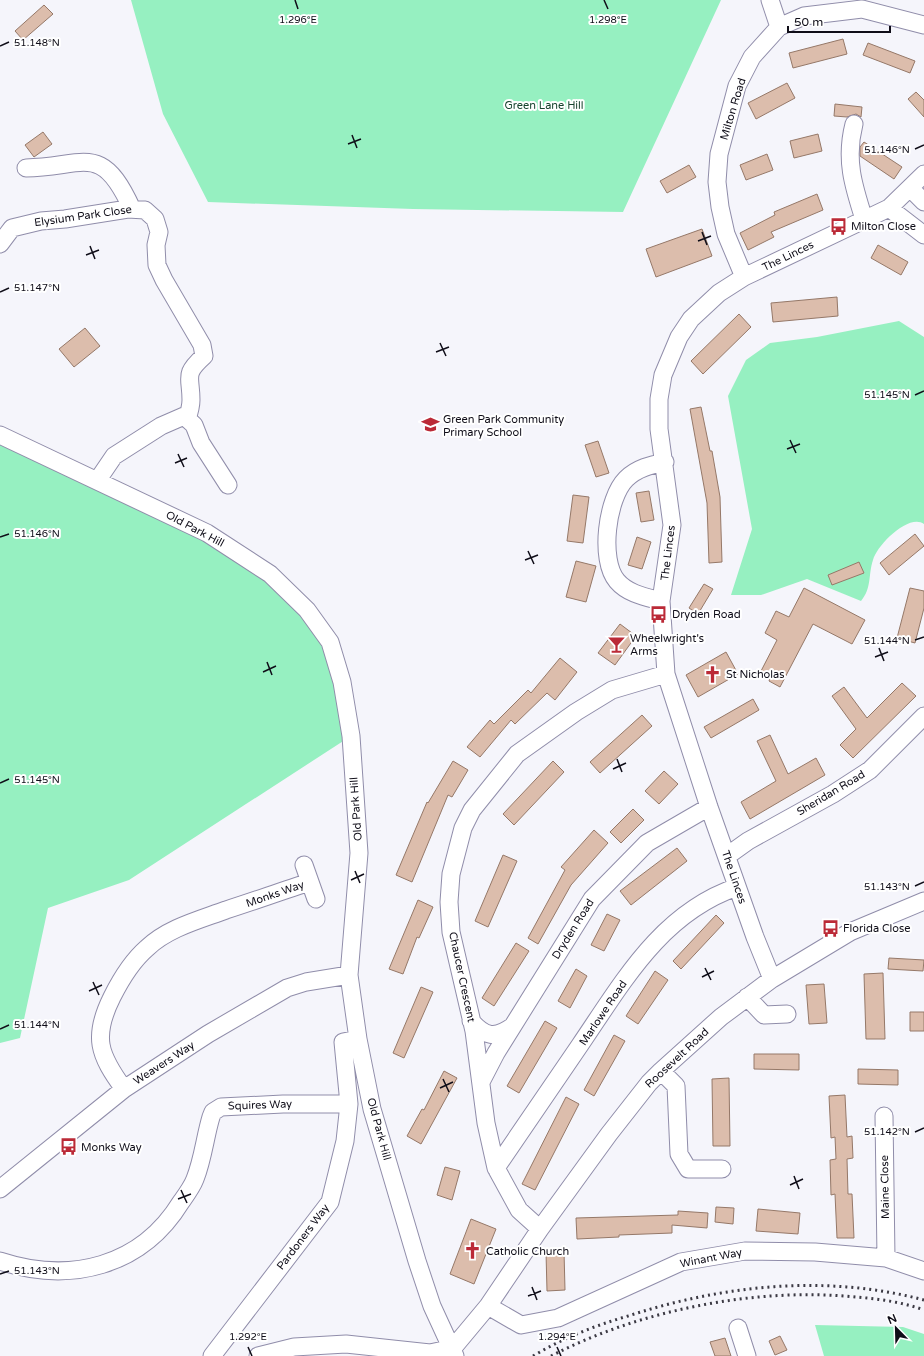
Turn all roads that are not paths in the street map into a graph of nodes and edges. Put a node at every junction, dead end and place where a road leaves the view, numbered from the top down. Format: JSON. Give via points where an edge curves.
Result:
{"nodes":[{"id":1,"x":770,"y":0,"type":"edge"},
{"id":2,"x":924,"y":25,"type":"edge"},
{"id":3,"x":779,"y":27,"type":"junction"},
{"id":4,"x":854,"y":124,"type":"dead end"},
{"id":5,"x":26,"y":168,"type":"dead end"},
{"id":6,"x":924,"y":174,"type":"edge"},
{"id":7,"x":910,"y":189,"type":"junction"},
{"id":8,"x":924,"y":202,"type":"edge"},
{"id":9,"x":889,"y":208,"type":"junction"},
{"id":10,"x":132,"y":209,"type":"junction"},
{"id":11,"x":864,"y":219,"type":"junction"},
{"id":12,"x":924,"y":235,"type":"edge"},
{"id":13,"x":0,"y":244,"type":"edge"},
{"id":14,"x":744,"y":277,"type":"junction"},
{"id":15,"x":187,"y":419,"type":"junction"},
{"id":16,"x":0,"y":436,"type":"edge"},
{"id":17,"x":665,"y":462,"type":"junction"},
{"id":18,"x":97,"y":481,"type":"junction"},
{"id":19,"x":228,"y":485,"type":"dead end"},
{"id":20,"x":661,"y":602,"type":"junction"},
{"id":21,"x":666,"y":674,"type":"junction"},
{"id":22,"x":924,"y":716,"type":"edge"},
{"id":23,"x":709,"y":807,"type":"junction"},
{"id":24,"x":727,"y":856,"type":"junction"},
{"id":25,"x":304,"y":865,"type":"dead end"},
{"id":26,"x":310,"y":882,"type":"junction"},
{"id":27,"x":737,"y":886,"type":"junction"},
{"id":28,"x":316,"y":899,"type":"dead end"},
{"id":29,"x":924,"y":901,"type":"edge"},
{"id":30,"x":349,"y":975,"type":"junction"},
{"id":31,"x":772,"y":978,"type":"junction"},
{"id":32,"x":747,"y":997,"type":"junction"},
{"id":33,"x":787,"y":1014,"type":"dead end"},
{"id":34,"x":471,"y":1021,"type":"junction"},
{"id":35,"x":513,"y":1026,"type":"junction"},
{"id":36,"x":358,"y":1040,"type":"junction"},
{"id":37,"x":662,"y":1071,"type":"junction"},
{"id":38,"x":482,"y":1080,"type":"junction"},
{"id":39,"x":124,"y":1089,"type":"junction"},
{"id":40,"x":349,"y":1104,"type":"junction"},
{"id":41,"x":884,"y":1116,"type":"dead end"},
{"id":42,"x":496,"y":1168,"type":"junction"},
{"id":43,"x":722,"y":1169,"type":"dead end"},
{"id":44,"x":1,"y":1186,"type":"edge"},
{"id":45,"x":540,"y":1229,"type":"junction"},
{"id":46,"x":886,"y":1258,"type":"junction"},
{"id":47,"x":0,"y":1261,"type":"edge"},
{"id":48,"x":924,"y":1271,"type":"edge"},
{"id":49,"x":488,"y":1306,"type":"junction"},
{"id":50,"x":738,"y":1328,"type":"dead end"},
{"id":51,"x":454,"y":1352,"type":"edge"},
{"id":52,"x":212,"y":1356,"type":"edge"},
{"id":53,"x":258,"y":1356,"type":"edge"},
{"id":54,"x":747,"y":1356,"type":"edge"}],
"edges":[{"from":1,"to":3,"type":"street"},
{"from":2,"to":3,"type":"street","name":"Milton Road","via":[[862,9],[804,16]]},
{"from":3,"to":14,"type":"street","name":"Milton Road","via":[[752,58],[737,86],[719,154],[720,207],[726,234]]},
{"from":4,"to":11,"type":"street","via":[[849,143],[852,184]]},
{"from":5,"to":10,"type":"street","via":[[86,161],[101,166],[112,174],[122,187]]},
{"from":6,"to":7,"type":"street","name":"The Linces"},
{"from":7,"to":8,"type":"street"},
{"from":7,"to":9,"type":"street","name":"The Linces"},
{"from":9,"to":11,"type":"street","name":"The Linces"},
{"from":9,"to":12,"type":"street"},
{"from":10,"to":13,"type":"street","name":"Elysium Park Close","via":[[41,221],[12,228]]},
{"from":10,"to":15,"type":"street","name":"Elysium Park Close","via":[[145,210],[155,219],[159,232],[156,245],[157,265],[202,345],[204,356],[192,368],[189,380],[191,401]]},
{"from":11,"to":14,"type":"street","name":"The Linces"},
{"from":14,"to":17,"type":"street","name":"The Linces","via":[[706,305],[691,319],[679,337],[663,375],[659,400],[659,429]]},
{"from":15,"to":18,"type":"street","via":[[184,416],[161,426],[114,456]]},
{"from":15,"to":19,"type":"street","via":[[194,425],[201,443]]},
{"from":16,"to":18,"type":"street","name":"Old Park Hill"},
{"from":17,"to":20,"type":"street","name":"The Linces","via":[[672,525]]},
{"from":17,"to":20,"type":"street","via":[[648,465],[626,480],[610,514],[608,534],[610,570],[617,581],[634,593]]},
{"from":18,"to":30,"type":"street","name":"Old Park Hill","via":[[207,533],[270,574],[307,610],[330,642],[342,682],[351,736],[359,853]]},
{"from":20,"to":21,"type":"street","name":"The Linces"},
{"from":21,"to":23,"type":"street","name":"The Linces"},
{"from":21,"to":34,"type":"street","name":"Chaucer Crescent","via":[[612,690],[576,712],[517,754],[472,810],[463,828],[456,852],[449,902],[451,932]]},
{"from":22,"to":24,"type":"street","name":"Sheridan Road","via":[[870,770],[833,794],[748,841]]},
{"from":23,"to":24,"type":"street","name":"The Linces"},
{"from":23,"to":35,"type":"street","name":"Dryden Road","via":[[647,843],[592,899]]},
{"from":24,"to":27,"type":"street","name":"The Linces"},
{"from":25,"to":26,"type":"street","name":"Monks Way"},
{"from":26,"to":28,"type":"street","name":"Monks Way"},
{"from":26,"to":39,"type":"street","name":"Monks Way","via":[[190,923],[167,934],[143,952],[120,981],[107,1007],[100,1033],[104,1059]]},
{"from":27,"to":31,"type":"street","name":"The Linces"},
{"from":27,"to":42,"type":"street","name":"Marlowe Road","via":[[718,893],[685,913],[652,944]]},
{"from":29,"to":31,"type":"street","name":"Roosevelt Road","via":[[850,932]]},
{"from":30,"to":36,"type":"street","name":"Old Park Hill"},
{"from":30,"to":39,"type":"street","name":"Weavers Way","via":[[287,988],[208,1034]]},
{"from":31,"to":32,"type":"street","name":"Roosevelt Road"},
{"from":32,"to":33,"type":"street","via":[[764,1014]]},
{"from":32,"to":37,"type":"street","name":"Roosevelt Road"},
{"from":34,"to":35,"type":"street","via":[[480,1031],[494,1035]]},
{"from":34,"to":38,"type":"street","name":"Chaucer Crescent"},
{"from":35,"to":38,"type":"street","name":"Dryden Road"},
{"from":36,"to":40,"type":"street","name":"Pardoners Way","via":[[342,1042]]},
{"from":36,"to":51,"type":"street","name":"Old Park Hill","via":[[372,1109],[416,1261],[432,1306]]},
{"from":37,"to":43,"type":"street","via":[[676,1086],[679,1154],[688,1168]]},
{"from":37,"to":45,"type":"street","name":"Roosevelt Road","via":[[648,1083]]},
{"from":38,"to":42,"type":"street","name":"Chaucer Crescent","via":[[486,1123]]},
{"from":39,"to":44,"type":"street","name":"Weavers Way"},
{"from":40,"to":47,"type":"street","name":"Squires Way","via":[[220,1107],[211,1117],[195,1180],[174,1213],[152,1237],[126,1256],[98,1266],[54,1272]]},
{"from":40,"to":52,"type":"street","name":"Pardoners Way","via":[[345,1141],[330,1202]]},
{"from":41,"to":46,"type":"street","name":"Maine Close"},
{"from":42,"to":45,"type":"street","name":"Chaucer Crescent","via":[[519,1210]]},
{"from":45,"to":49,"type":"street","name":"Roosevelt Road"},
{"from":46,"to":48,"type":"street","name":"Winant Way"},
{"from":46,"to":49,"type":"street","name":"Winant Way","via":[[815,1252],[745,1251],[681,1262],[558,1318],[521,1325]]},
{"from":49,"to":51,"type":"street","name":"Roosevelt Road"},
{"from":50,"to":54,"type":"street"},
{"from":51,"to":53,"type":"street","via":[[430,1353],[346,1344],[294,1347]]}]}
